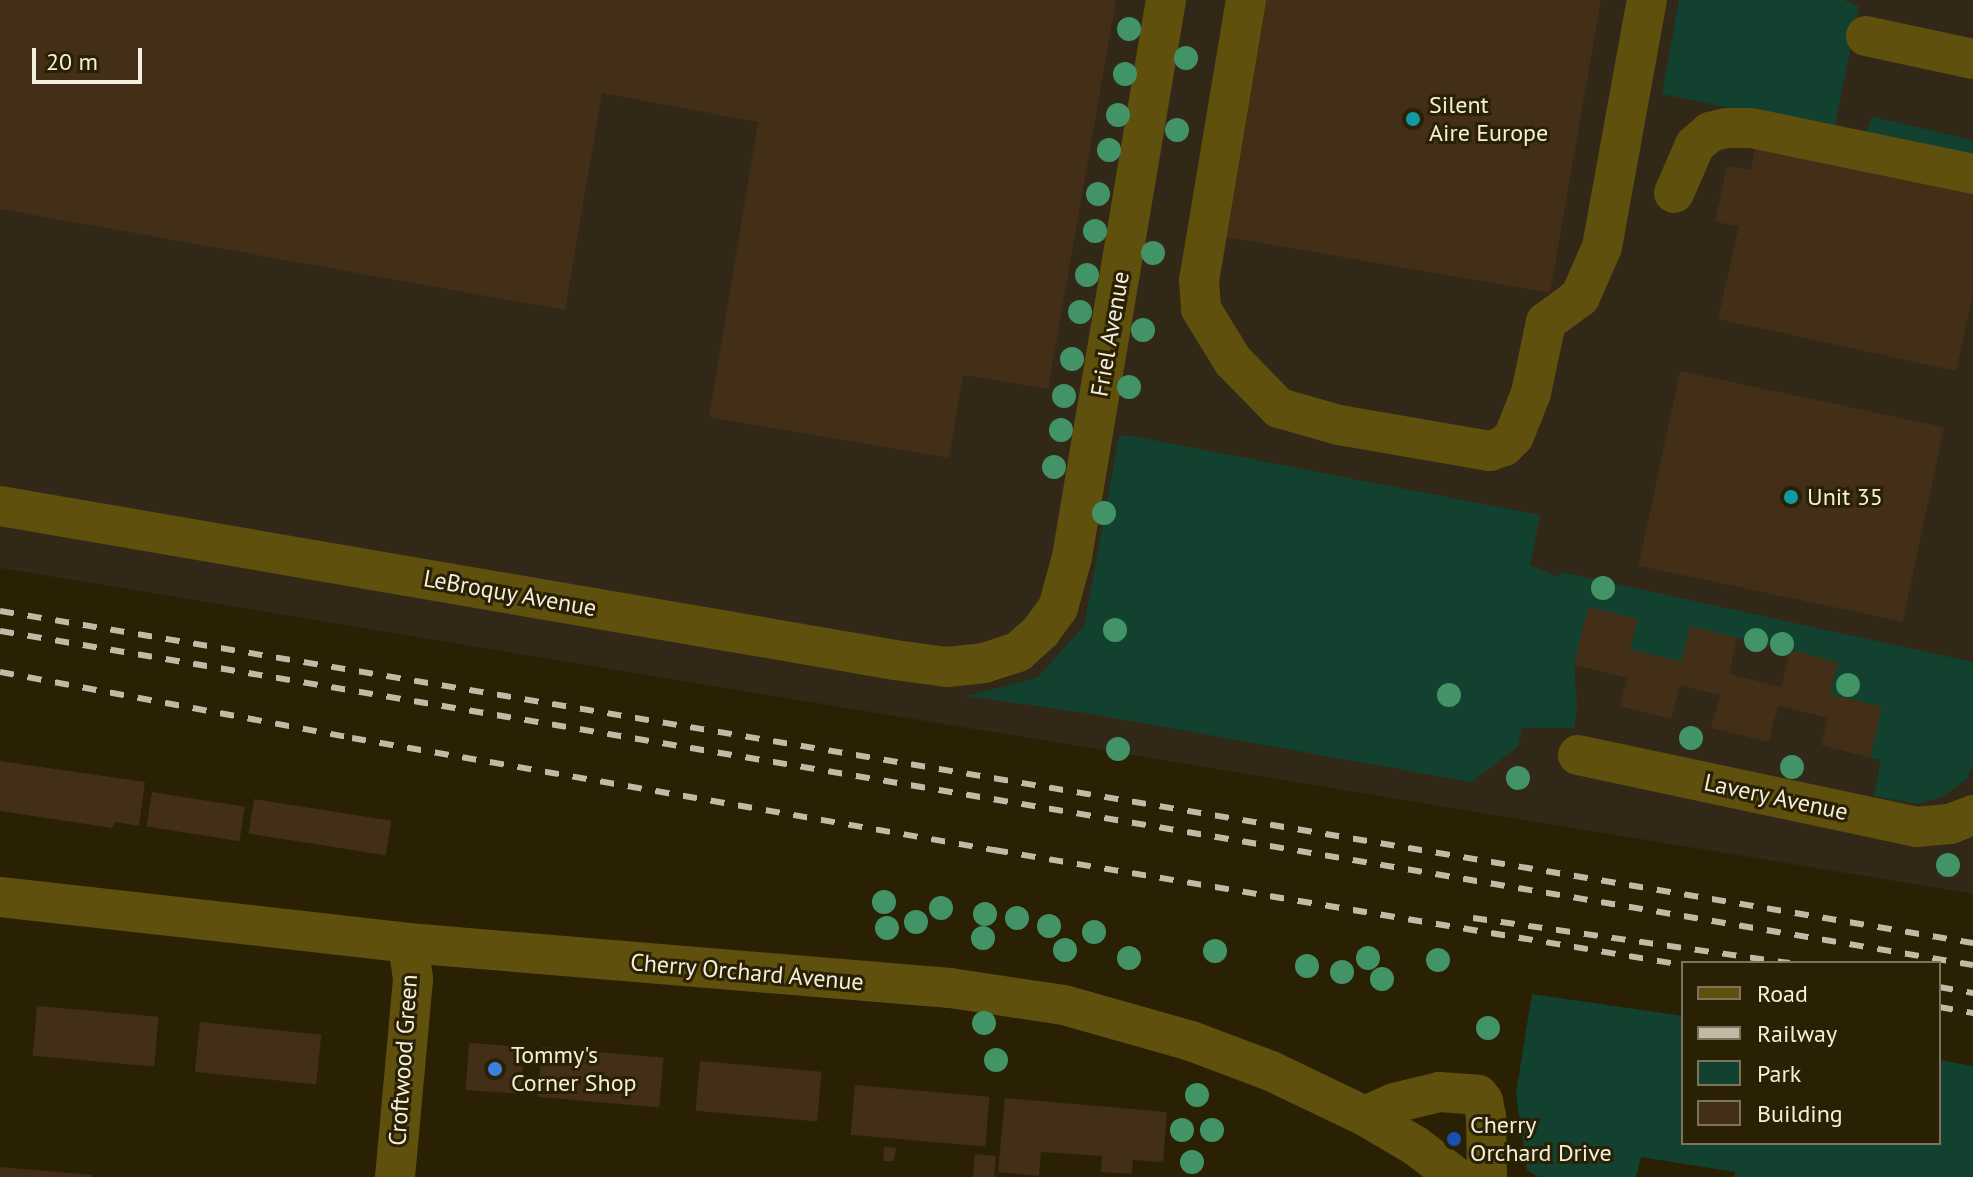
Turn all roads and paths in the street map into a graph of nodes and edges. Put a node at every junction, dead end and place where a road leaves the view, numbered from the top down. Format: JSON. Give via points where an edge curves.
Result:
{"nodes":[{"id":1,"x":1166,"y":0,"type":"edge"},
{"id":2,"x":1246,"y":0,"type":"edge"},
{"id":3,"x":1647,"y":0,"type":"edge"},
{"id":4,"x":1866,"y":36,"type":"dead end"},
{"id":5,"x":1973,"y":59,"type":"edge"},
{"id":6,"x":1973,"y":174,"type":"edge"},
{"id":7,"x":1674,"y":193,"type":"dead end"},
{"id":8,"x":0,"y":506,"type":"edge"},
{"id":9,"x":1018,"y":652,"type":"joint"},
{"id":10,"x":1578,"y":755,"type":"dead end"},
{"id":11,"x":1973,"y":815,"type":"edge"},
{"id":12,"x":0,"y":897,"type":"edge"},
{"id":13,"x":408,"y":943,"type":"junction"},
{"id":14,"x":1365,"y":1116,"type":"junction"},
{"id":15,"x":395,"y":1177,"type":"edge"},
{"id":16,"x":1456,"y":1177,"type":"edge"},
{"id":17,"x":1487,"y":1177,"type":"edge"}],
"edges":[{"from":1,"to":9,"type":"street","name":"Friel Avenue","via":[[1072,557],[1058,608]]},
{"from":2,"to":3,"type":"street","via":[[1199,280],[1201,309],[1233,361],[1279,408],[1339,425],[1490,451],[1514,436],[1531,393],[1546,322],[1580,297],[1602,247]]},
{"from":4,"to":5,"type":"street"},
{"from":6,"to":7,"type":"street","via":[[1751,128],[1726,128],[1710,132],[1695,145]]},
{"from":8,"to":9,"type":"street","name":"LeBroquy Avenue","via":[[921,664],[984,663]]},
{"from":10,"to":11,"type":"street","name":"Lavery Avenue","via":[[1916,827],[1950,824]]},
{"from":12,"to":13,"type":"street","name":"Cherry Orchard Avenue"},
{"from":13,"to":14,"type":"street","name":"Cherry Orchard Avenue","via":[[1012,996],[1064,1005],[1191,1041],[1271,1071]]},
{"from":13,"to":15,"type":"street","name":"Croftwood Green","via":[[413,979]]},
{"from":14,"to":16,"type":"street","name":"Cherry Orchard Avenue"},
{"from":14,"to":17,"type":"street","via":[[1439,1092],[1478,1095],[1486,1116]]}]}
